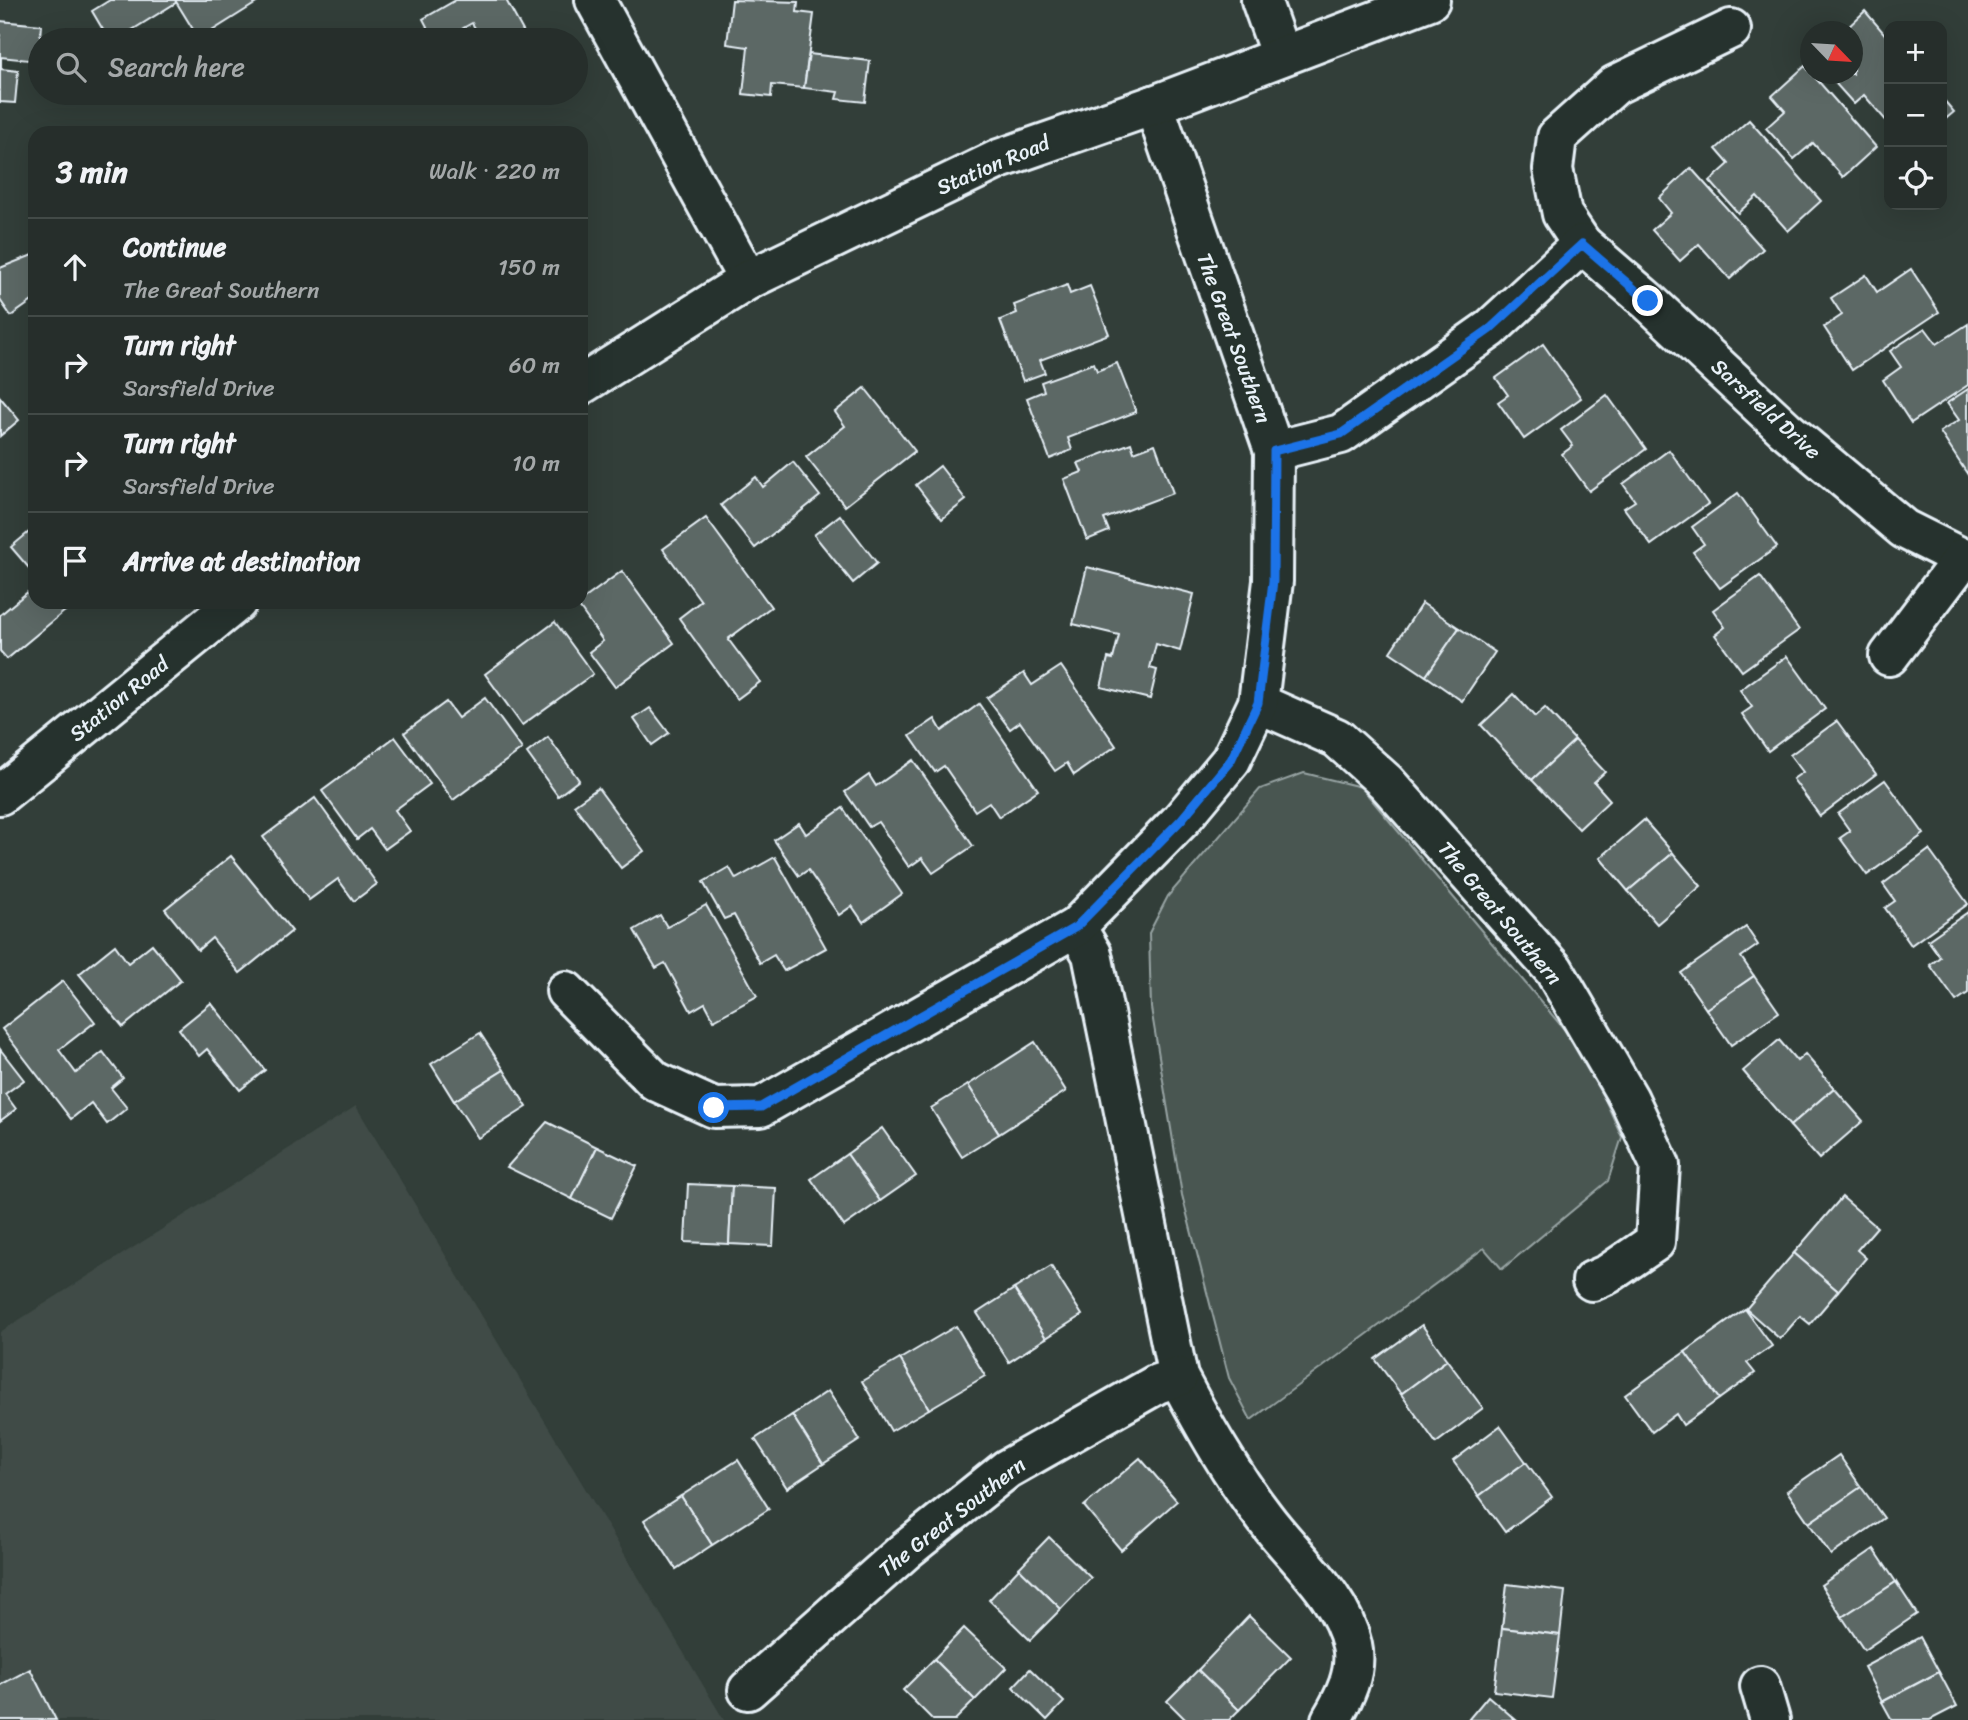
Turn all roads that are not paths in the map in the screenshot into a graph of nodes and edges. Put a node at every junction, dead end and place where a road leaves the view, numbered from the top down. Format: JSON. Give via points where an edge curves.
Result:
{"nodes":[{"id":1,"x":595,"y":0,"type":"edge"},
{"id":2,"x":1261,"y":0,"type":"edge"},
{"id":3,"x":1430,"y":0,"type":"edge"},
{"id":4,"x":1731,"y":29,"type":"dead end"},
{"id":5,"x":1281,"y":56,"type":"junction"},
{"id":6,"x":1154,"y":105,"type":"junction"},
{"id":7,"x":1582,"y":244,"type":"junction"},
{"id":8,"x":748,"y":280,"type":"junction"},
{"id":9,"x":588,"y":381,"type":"edge"},
{"id":10,"x":1274,"y":451,"type":"junction"},
{"id":11,"x":1965,"y":559,"type":"edge"},
{"id":12,"x":228,"y":609,"type":"edge"},
{"id":13,"x":1889,"y":656,"type":"dead end"},
{"id":14,"x":1258,"y":703,"type":"junction"},
{"id":15,"x":0,"y":795,"type":"edge"},
{"id":16,"x":1076,"y":927,"type":"junction"},
{"id":17,"x":566,"y":991,"type":"dead end"},
{"id":18,"x":1591,"y":1281,"type":"dead end"},
{"id":19,"x":1178,"y":1377,"type":"junction"},
{"id":20,"x":748,"y":1690,"type":"dead end"},
{"id":21,"x":1331,"y":1720,"type":"edge"}],
"edges":[{"from":1,"to":8,"type":"street"},
{"from":2,"to":5,"type":"street"},
{"from":3,"to":5,"type":"street","name":"Station Road"},
{"from":4,"to":7,"type":"street","name":"Sarsfield Drive","via":[[1615,85],[1557,136],[1553,169],[1562,214]]},
{"from":5,"to":6,"type":"street","name":"Station Road"},
{"from":6,"to":8,"type":"street","name":"Station Road","via":[[999,159]]},
{"from":6,"to":10,"type":"street","name":"The Great Southern"},
{"from":7,"to":10,"type":"street","via":[[1490,329],[1341,434]]},
{"from":7,"to":11,"type":"street","name":"Sarsfield Drive","via":[[1785,429],[1905,529]]},
{"from":8,"to":9,"type":"street","name":"Station Road"},
{"from":10,"to":14,"type":"street","name":"The Great Southern","via":[[1273,581]]},
{"from":11,"to":13,"type":"street","name":"Sarsfield Drive"},
{"from":12,"to":15,"type":"street","name":"Station Road"},
{"from":14,"to":16,"type":"street","name":"The Great Southern","via":[[1231,760],[1181,820]]},
{"from":14,"to":18,"type":"street","name":"The Great Southern","via":[[1338,738],[1386,782],[1554,970],[1629,1099],[1660,1165],[1655,1242]]},
{"from":16,"to":17,"type":"street","name":"The Great Southern","via":[[761,1107],[714,1108],[655,1081]]},
{"from":16,"to":19,"type":"street","via":[[1092,954]]},
{"from":19,"to":20,"type":"street","name":"The Great Southern","via":[[1157,1384],[1007,1469],[906,1550]]},
{"from":19,"to":21,"type":"street","via":[[1211,1440],[1265,1518],[1331,1598],[1342,1622],[1352,1646],[1349,1692]]}]}
